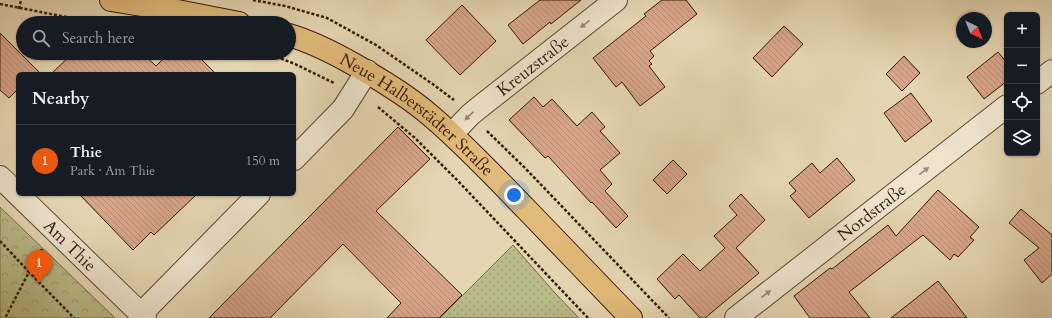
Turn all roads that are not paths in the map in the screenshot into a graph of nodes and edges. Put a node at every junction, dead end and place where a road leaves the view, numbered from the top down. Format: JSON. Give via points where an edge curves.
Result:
{"nodes":[{"id":1,"x":111,"y":0,"type":"edge"},
{"id":2,"x":616,"y":0,"type":"edge"},
{"id":3,"x":173,"y":5,"type":"edge"},
{"id":4,"x":213,"y":16,"type":"edge"},
{"id":5,"x":296,"y":37,"type":"edge"},
{"id":6,"x":367,"y":71,"type":"junction"},
{"id":7,"x":1052,"y":71,"type":"edge"},
{"id":8,"x":1040,"y":81,"type":"edge"},
{"id":9,"x":1004,"y":108,"type":"edge"},
{"id":10,"x":452,"y":134,"type":"junction"},
{"id":11,"x":296,"y":157,"type":"edge"},
{"id":12,"x":0,"y":178,"type":"edge"},
{"id":13,"x":16,"y":193,"type":"edge"},
{"id":14,"x":19,"y":196,"type":"edge"},
{"id":15,"x":257,"y":196,"type":"edge"},
{"id":16,"x":143,"y":316,"type":"edge"},
{"id":17,"x":631,"y":318,"type":"edge"},
{"id":18,"x":736,"y":318,"type":"edge"}],
"edges":[{"from":1,"to":3,"type":"main road"},
{"from":2,"to":10,"type":"street","name":"Kreuzstraße","one_way":true,"via":[[481,106]]},
{"from":3,"to":4,"type":"main road"},
{"from":5,"to":6,"type":"main road","name":"Neue Halberstädter Straße"},
{"from":6,"to":10,"type":"main road","name":"Neue Halberstädter Straße","via":[[430,115]]},
{"from":6,"to":11,"type":"street","via":[[343,109]]},
{"from":7,"to":8,"type":"street"},
{"from":18,"to":9,"type":"street","name":"Nordstraße","one_way":true},
{"from":10,"to":17,"type":"main road","name":"Neue Halberstädter Straße"},
{"from":12,"to":13,"type":"street","name":"Am Thie"},
{"from":14,"to":16,"type":"street","name":"Am Thie"},
{"from":15,"to":16,"type":"street","name":"Am Thie"}]}
